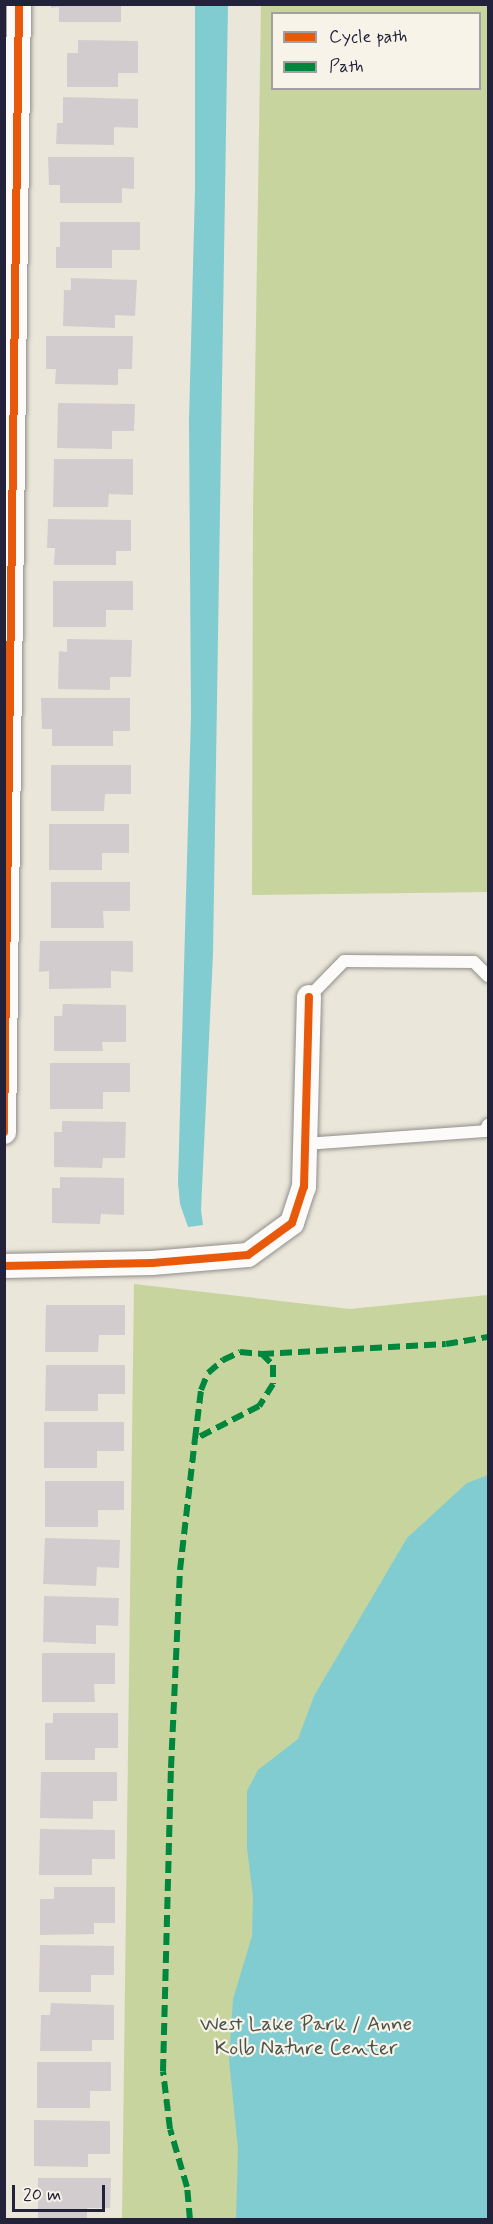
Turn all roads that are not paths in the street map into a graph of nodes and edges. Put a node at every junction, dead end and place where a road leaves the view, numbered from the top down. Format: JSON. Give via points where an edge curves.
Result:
{"nodes":[{"id":1,"x":19,"y":4,"type":"edge"},
{"id":2,"x":12,"y":32,"type":"edge"},
{"id":3,"x":9,"y":278,"type":"edge"},
{"id":4,"x":8,"y":525,"type":"edge"},
{"id":5,"x":7,"y":771,"type":"edge"},
{"id":6,"x":489,"y":976,"type":"edge"},
{"id":7,"x":309,"y":997,"type":"joint"},
{"id":8,"x":6,"y":1019,"type":"edge"},
{"id":9,"x":489,"y":1125,"type":"edge"},
{"id":10,"x":4,"y":1132,"type":"edge"},
{"id":11,"x":305,"y":1144,"type":"junction"},
{"id":12,"x":4,"y":1266,"type":"edge"}],
"edges":[{"from":1,"to":2,"type":"street"},
{"from":2,"to":3,"type":"street"},
{"from":3,"to":4,"type":"street"},
{"from":4,"to":5,"type":"street"},
{"from":5,"to":8,"type":"street"},
{"from":6,"to":7,"type":"lane","via":[[474,963],[344,961]]},
{"from":7,"to":11,"type":"street"},
{"from":8,"to":10,"type":"street"},
{"from":9,"to":11,"type":"lane","via":[[485,1131]]},
{"from":11,"to":12,"type":"street","via":[[304,1187],[292,1223],[248,1255],[152,1263]]}]}
